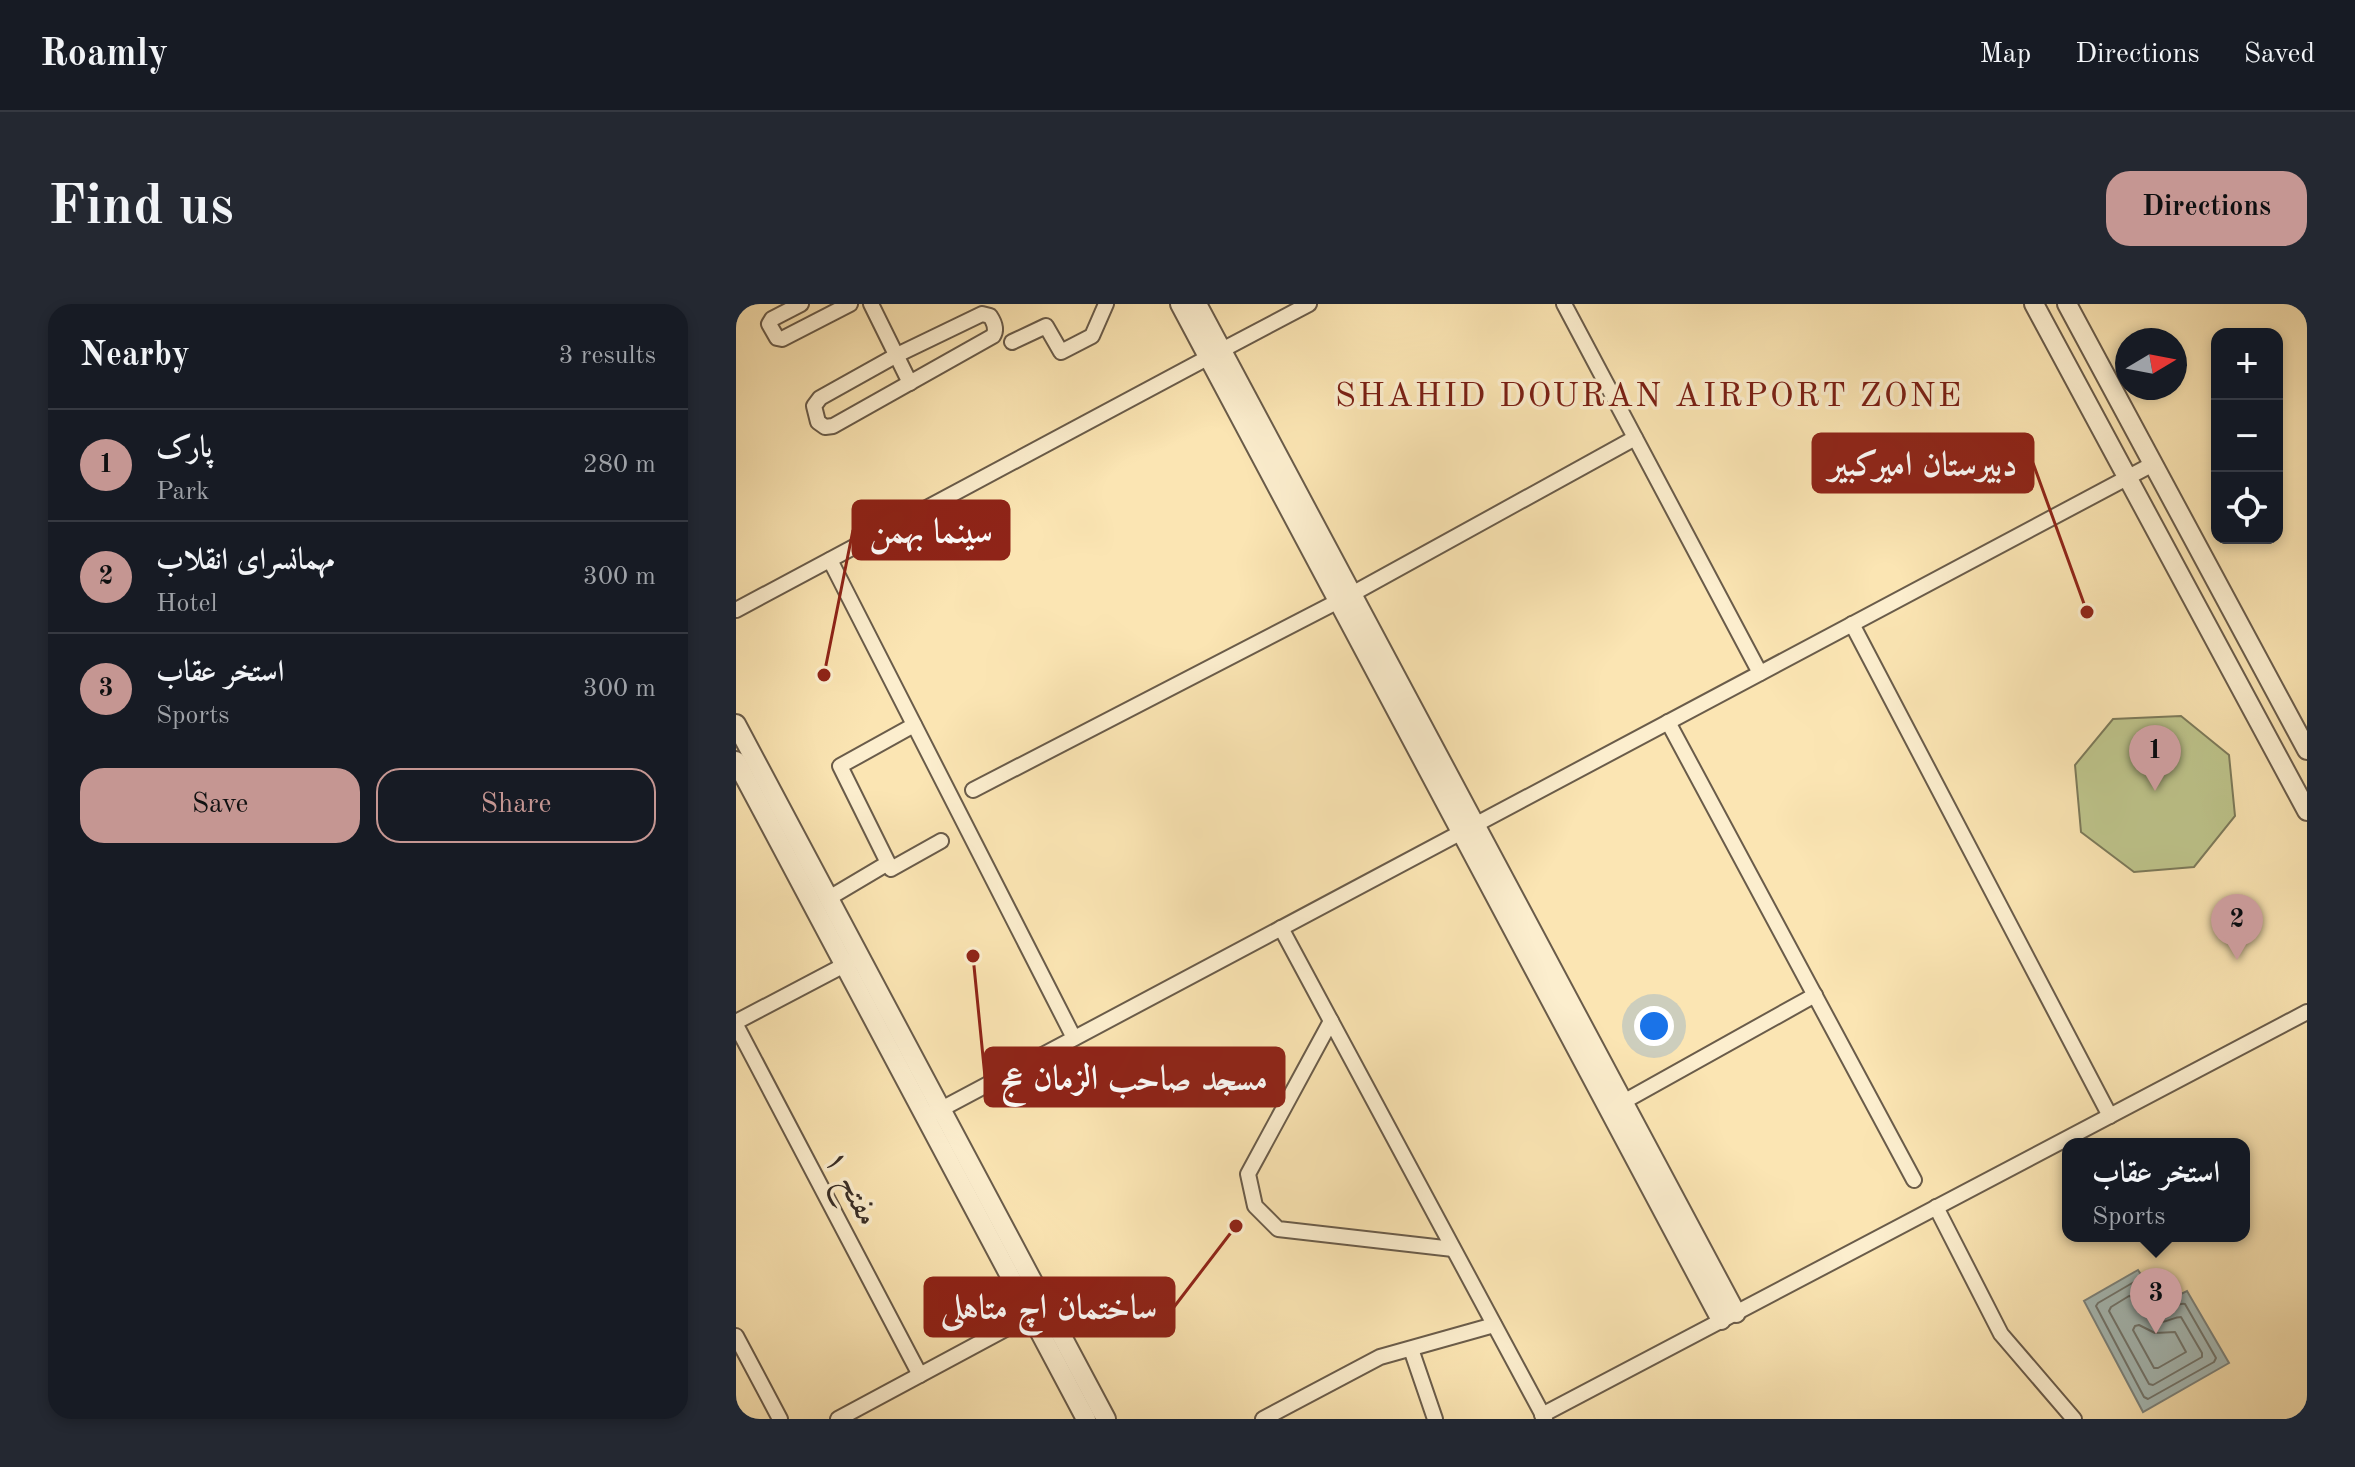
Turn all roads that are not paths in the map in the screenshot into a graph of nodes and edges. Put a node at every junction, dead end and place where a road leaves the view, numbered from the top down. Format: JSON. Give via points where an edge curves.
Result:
{"nodes":[{"id":1,"x":801,"y":304,"type":"edge"},
{"id":2,"x":850,"y":304,"type":"edge"},
{"id":3,"x":871,"y":304,"type":"edge"},
{"id":4,"x":1106,"y":304,"type":"edge"},
{"id":5,"x":1180,"y":304,"type":"edge"},
{"id":6,"x":1197,"y":304,"type":"edge"},
{"id":7,"x":1309,"y":304,"type":"edge"},
{"id":8,"x":1564,"y":304,"type":"edge"},
{"id":9,"x":2034,"y":304,"type":"edge"},
{"id":10,"x":2067,"y":304,"type":"edge"},
{"id":11,"x":1012,"y":342,"type":"dead end"},
{"id":12,"x":1215,"y":354,"type":"junction"},
{"id":13,"x":897,"y":355,"type":"junction"},
{"id":14,"x":910,"y":383,"type":"junction"},
{"id":15,"x":1635,"y":438,"type":"junction"},
{"id":16,"x":2153,"y":464,"type":"junction"},
{"id":17,"x":2128,"y":477,"type":"junction"},
{"id":18,"x":830,"y":560,"type":"junction"},
{"id":19,"x":1345,"y":597,"type":"junction"},
{"id":20,"x":736,"y":610,"type":"edge"},
{"id":21,"x":1852,"y":624,"type":"junction"},
{"id":22,"x":1760,"y":673,"type":"junction"},
{"id":23,"x":2269,"y":680,"type":"junction"},
{"id":24,"x":2244,"y":694,"type":"junction"},
{"id":25,"x":1668,"y":722,"type":"junction"},
{"id":26,"x":736,"y":724,"type":"edge"},
{"id":27,"x":914,"y":725,"type":"junction"},
{"id":28,"x":2307,"y":750,"type":"edge"},
{"id":29,"x":736,"y":761,"type":"edge"},
{"id":30,"x":973,"y":790,"type":"dead end"},
{"id":31,"x":2307,"y":811,"type":"edge"},
{"id":32,"x":1468,"y":828,"type":"junction"},
{"id":33,"x":941,"y":841,"type":"dead end"},
{"id":34,"x":888,"y":863,"type":"junction"},
{"id":35,"x":829,"y":898,"type":"junction"},
{"id":36,"x":1281,"y":928,"type":"junction"},
{"id":37,"x":852,"y":961,"type":"junction"},
{"id":38,"x":1815,"y":995,"type":"junction"},
{"id":39,"x":2307,"y":1012,"type":"edge"},
{"id":40,"x":1331,"y":1021,"type":"junction"},
{"id":41,"x":736,"y":1024,"type":"edge"},
{"id":42,"x":1074,"y":1038,"type":"junction"},
{"id":43,"x":1616,"y":1106,"type":"junction"},
{"id":44,"x":933,"y":1113,"type":"junction"},
{"id":45,"x":2110,"y":1116,"type":"junction"},
{"id":46,"x":2068,"y":1138,"type":"edge"},
{"id":47,"x":2062,"y":1141,"type":"edge"},
{"id":48,"x":1914,"y":1180,"type":"dead end"},
{"id":49,"x":1936,"y":1207,"type":"junction"},
{"id":50,"x":1453,"y":1249,"type":"junction"},
{"id":51,"x":1038,"y":1312,"type":"junction"},
{"id":52,"x":1728,"y":1316,"type":"junction"},
{"id":53,"x":1494,"y":1325,"type":"junction"},
{"id":54,"x":736,"y":1336,"type":"edge"},
{"id":55,"x":1411,"y":1349,"type":"junction"},
{"id":56,"x":920,"y":1375,"type":"junction"},
{"id":57,"x":1564,"y":1412,"type":"edge"},
{"id":58,"x":1544,"y":1417,"type":"edge"},
{"id":59,"x":780,"y":1419,"type":"edge"},
{"id":60,"x":838,"y":1419,"type":"edge"},
{"id":61,"x":1086,"y":1419,"type":"edge"},
{"id":62,"x":1106,"y":1419,"type":"edge"},
{"id":63,"x":1263,"y":1419,"type":"edge"},
{"id":64,"x":1435,"y":1419,"type":"edge"},
{"id":65,"x":2074,"y":1419,"type":"edge"}],
"edges":[{"from":1,"to":2,"type":"street","via":[[772,319],[769,324],[777,338]]},
{"from":3,"to":13,"type":"street"},
{"from":4,"to":11,"type":"street","via":[[1092,336],[1061,352],[1046,326]]},
{"from":5,"to":12,"type":"street"},
{"from":6,"to":12,"type":"street"},
{"from":7,"to":12,"type":"street"},
{"from":8,"to":15,"type":"street"},
{"from":9,"to":17,"type":"street"},
{"from":10,"to":16,"type":"street"},
{"from":12,"to":18,"type":"street"},
{"from":12,"to":19,"type":"street"},
{"from":13,"to":14,"type":"street"},
{"from":13,"to":14,"type":"street","via":[[818,400],[818,422],[833,426]]},
{"from":13,"to":14,"type":"street","via":[[982,314],[993,320],[993,336]]},
{"from":15,"to":19,"type":"street"},
{"from":15,"to":22,"type":"street"},
{"from":16,"to":17,"type":"street"},
{"from":16,"to":23,"type":"street"},
{"from":17,"to":21,"type":"street"},
{"from":17,"to":24,"type":"street"},
{"from":18,"to":20,"type":"street"},
{"from":18,"to":27,"type":"street"},
{"from":19,"to":30,"type":"street"},
{"from":19,"to":32,"type":"street"},
{"from":21,"to":22,"type":"street"},
{"from":21,"to":45,"type":"street"},
{"from":22,"to":25,"type":"street"},
{"from":23,"to":24,"type":"street"},
{"from":23,"to":28,"type":"street"},
{"from":24,"to":31,"type":"street"},
{"from":25,"to":32,"type":"street"},
{"from":25,"to":38,"type":"street"},
{"from":26,"to":35,"type":"street"},
{"from":27,"to":34,"type":"street","via":[[840,766]]},
{"from":27,"to":42,"type":"street"},
{"from":29,"to":37,"type":"street"},
{"from":32,"to":36,"type":"street"},
{"from":32,"to":43,"type":"street"},
{"from":33,"to":34,"type":"street","via":[[891,869]]},
{"from":34,"to":35,"type":"street"},
{"from":35,"to":37,"type":"street"},
{"from":36,"to":40,"type":"street"},
{"from":36,"to":42,"type":"street"},
{"from":37,"to":41,"type":"street"},
{"from":37,"to":44,"type":"street"},
{"from":38,"to":43,"type":"street"},
{"from":38,"to":48,"type":"street"},
{"from":39,"to":45,"type":"street"},
{"from":40,"to":50,"type":"street"},
{"from":40,"to":50,"type":"street","via":[[1248,1174],[1255,1206],[1278,1229]]},
{"from":41,"to":56,"type":"street","name":"مفتح ۱"},
{"from":42,"to":44,"type":"street"},
{"from":43,"to":52,"type":"street"},
{"from":44,"to":51,"type":"street"},
{"from":45,"to":46,"type":"street"},
{"from":47,"to":49,"type":"street"},
{"from":49,"to":52,"type":"street"},
{"from":49,"to":65,"type":"street","via":[[2001,1334]]},
{"from":50,"to":53,"type":"street"},
{"from":51,"to":56,"type":"street"},
{"from":51,"to":61,"type":"street"},
{"from":51,"to":62,"type":"street"},
{"from":52,"to":57,"type":"street"},
{"from":53,"to":55,"type":"street"},
{"from":53,"to":58,"type":"street"},
{"from":54,"to":59,"type":"street"},
{"from":55,"to":63,"type":"street","via":[[1380,1357]]},
{"from":55,"to":64,"type":"street"},
{"from":56,"to":60,"type":"street"},
{"from":57,"to":58,"type":"street"}]}
